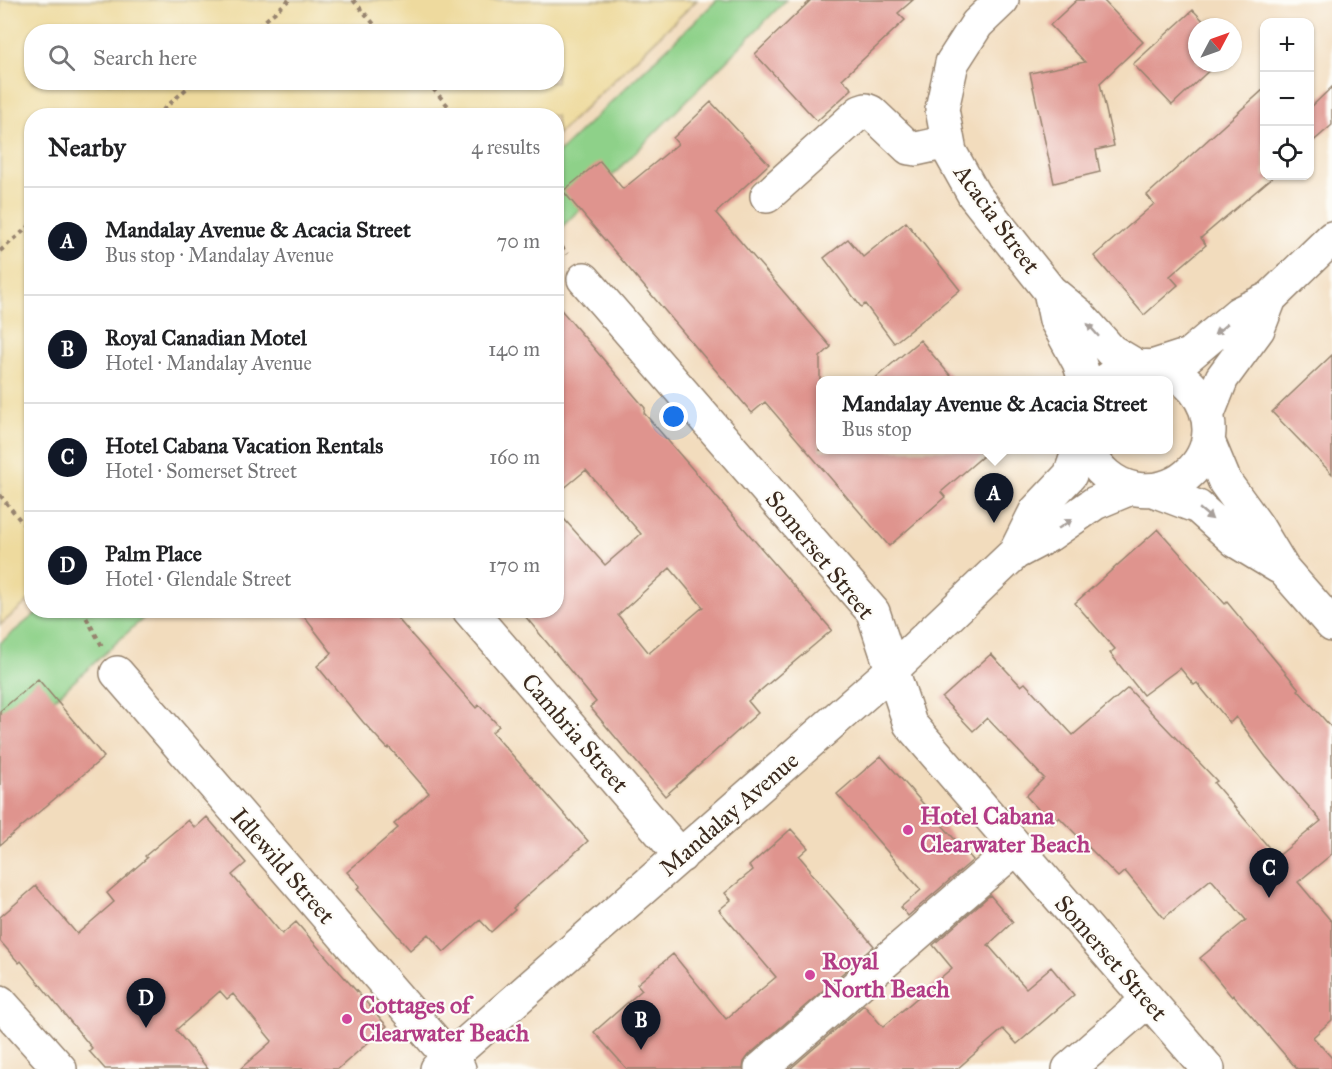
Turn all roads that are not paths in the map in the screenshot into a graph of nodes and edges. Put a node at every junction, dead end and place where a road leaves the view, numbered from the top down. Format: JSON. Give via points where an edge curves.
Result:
{"nodes":[{"id":1,"x":1002,"y":0,"type":"edge"},
{"id":2,"x":948,"y":142,"type":"junction"},
{"id":3,"x":767,"y":196,"type":"dead end"},
{"id":4,"x":1332,"y":238,"type":"edge"},
{"id":5,"x":584,"y":279,"type":"dead end"},
{"id":6,"x":1050,"y":291,"type":"junction"},
{"id":7,"x":1270,"y":298,"type":"junction"},
{"id":8,"x":1146,"y":367,"type":"junction"},
{"id":9,"x":1083,"y":376,"type":"edge"},
{"id":10,"x":1114,"y":376,"type":"edge"},
{"id":11,"x":1208,"y":429,"type":"junction"},
{"id":12,"x":1078,"y":454,"type":"edge"},
{"id":13,"x":1091,"y":454,"type":"edge"},
{"id":14,"x":1142,"y":489,"type":"junction"},
{"id":15,"x":1015,"y":553,"type":"junction"},
{"id":16,"x":1283,"y":569,"type":"junction"},
{"id":17,"x":476,"y":618,"type":"edge"},
{"id":18,"x":1332,"y":625,"type":"edge"},
{"id":19,"x":892,"y":670,"type":"junction"},
{"id":20,"x":117,"y":673,"type":"road end"},
{"id":21,"x":1016,"y":848,"type":"junction"},
{"id":22,"x":681,"y":856,"type":"junction"},
{"id":23,"x":1148,"y":1000,"type":"junction"},
{"id":24,"x":0,"y":1002,"type":"edge"},
{"id":25,"x":449,"y":1065,"type":"edge"},
{"id":26,"x":60,"y":1069,"type":"edge"},
{"id":27,"x":761,"y":1069,"type":"edge"},
{"id":28,"x":1069,"y":1069,"type":"edge"},
{"id":29,"x":1208,"y":1069,"type":"edge"}],
"edges":[{"from":1,"to":2,"type":"street","name":"Acacia Street","via":[[977,24],[952,63],[942,109]]},
{"from":2,"to":3,"type":"street","via":[[916,150],[909,148],[866,110]]},
{"from":2,"to":6,"type":"street","name":"Acacia Street","via":[[974,195]]},
{"from":4,"to":7,"type":"street"},
{"from":5,"to":19,"type":"street","name":"Somerset Street","via":[[873,612]]},
{"from":8,"to":6,"type":"street","name":"Acacia Street","one_way":true,"via":[[1111,351],[1078,314]]},
{"from":6,"to":9,"type":"street","name":"Acacia Street","via":[[1056,320]]},
{"from":7,"to":8,"type":"street","one_way":true,"via":[[1239,313],[1189,355]]},
{"from":7,"to":11,"type":"street","via":[[1258,329],[1222,378]]},
{"from":8,"to":10,"type":"street"},
{"from":8,"to":11,"type":"street","name":"Acacia Street","via":[[1173,372],[1189,382],[1201,398]]},
{"from":11,"to":14,"type":"street","name":"Mandalay Avenue","via":[[1202,456],[1194,469],[1175,483]]},
{"from":11,"to":16,"type":"street","via":[[1225,482]]},
{"from":12,"to":15,"type":"street","name":"Mandalay Avenue","via":[[1070,475],[1036,511]]},
{"from":13,"to":14,"type":"street","via":[[1114,481]]},
{"from":15,"to":14,"type":"street","name":"Mandalay Avenue","one_way":true,"via":[[1095,503]]},
{"from":14,"to":16,"type":"street","one_way":true,"via":[[1198,507],[1236,541]]},
{"from":15,"to":19,"type":"street","name":"Mandalay Avenue"},
{"from":16,"to":18,"type":"street"},
{"from":17,"to":22,"type":"street","name":"Cambria Street"},
{"from":19,"to":21,"type":"street","name":"Somerset Street","via":[[910,724]]},
{"from":19,"to":22,"type":"street","name":"Mandalay Avenue"},
{"from":20,"to":25,"type":"street","name":"Idlewild Street"},
{"from":21,"to":23,"type":"street","name":"Somerset Street"},
{"from":21,"to":27,"type":"street"},
{"from":22,"to":25,"type":"street","name":"Mandalay Avenue"},
{"from":23,"to":28,"type":"street"},
{"from":23,"to":29,"type":"street","name":"Somerset Street"},
{"from":24,"to":26,"type":"street"}]}
